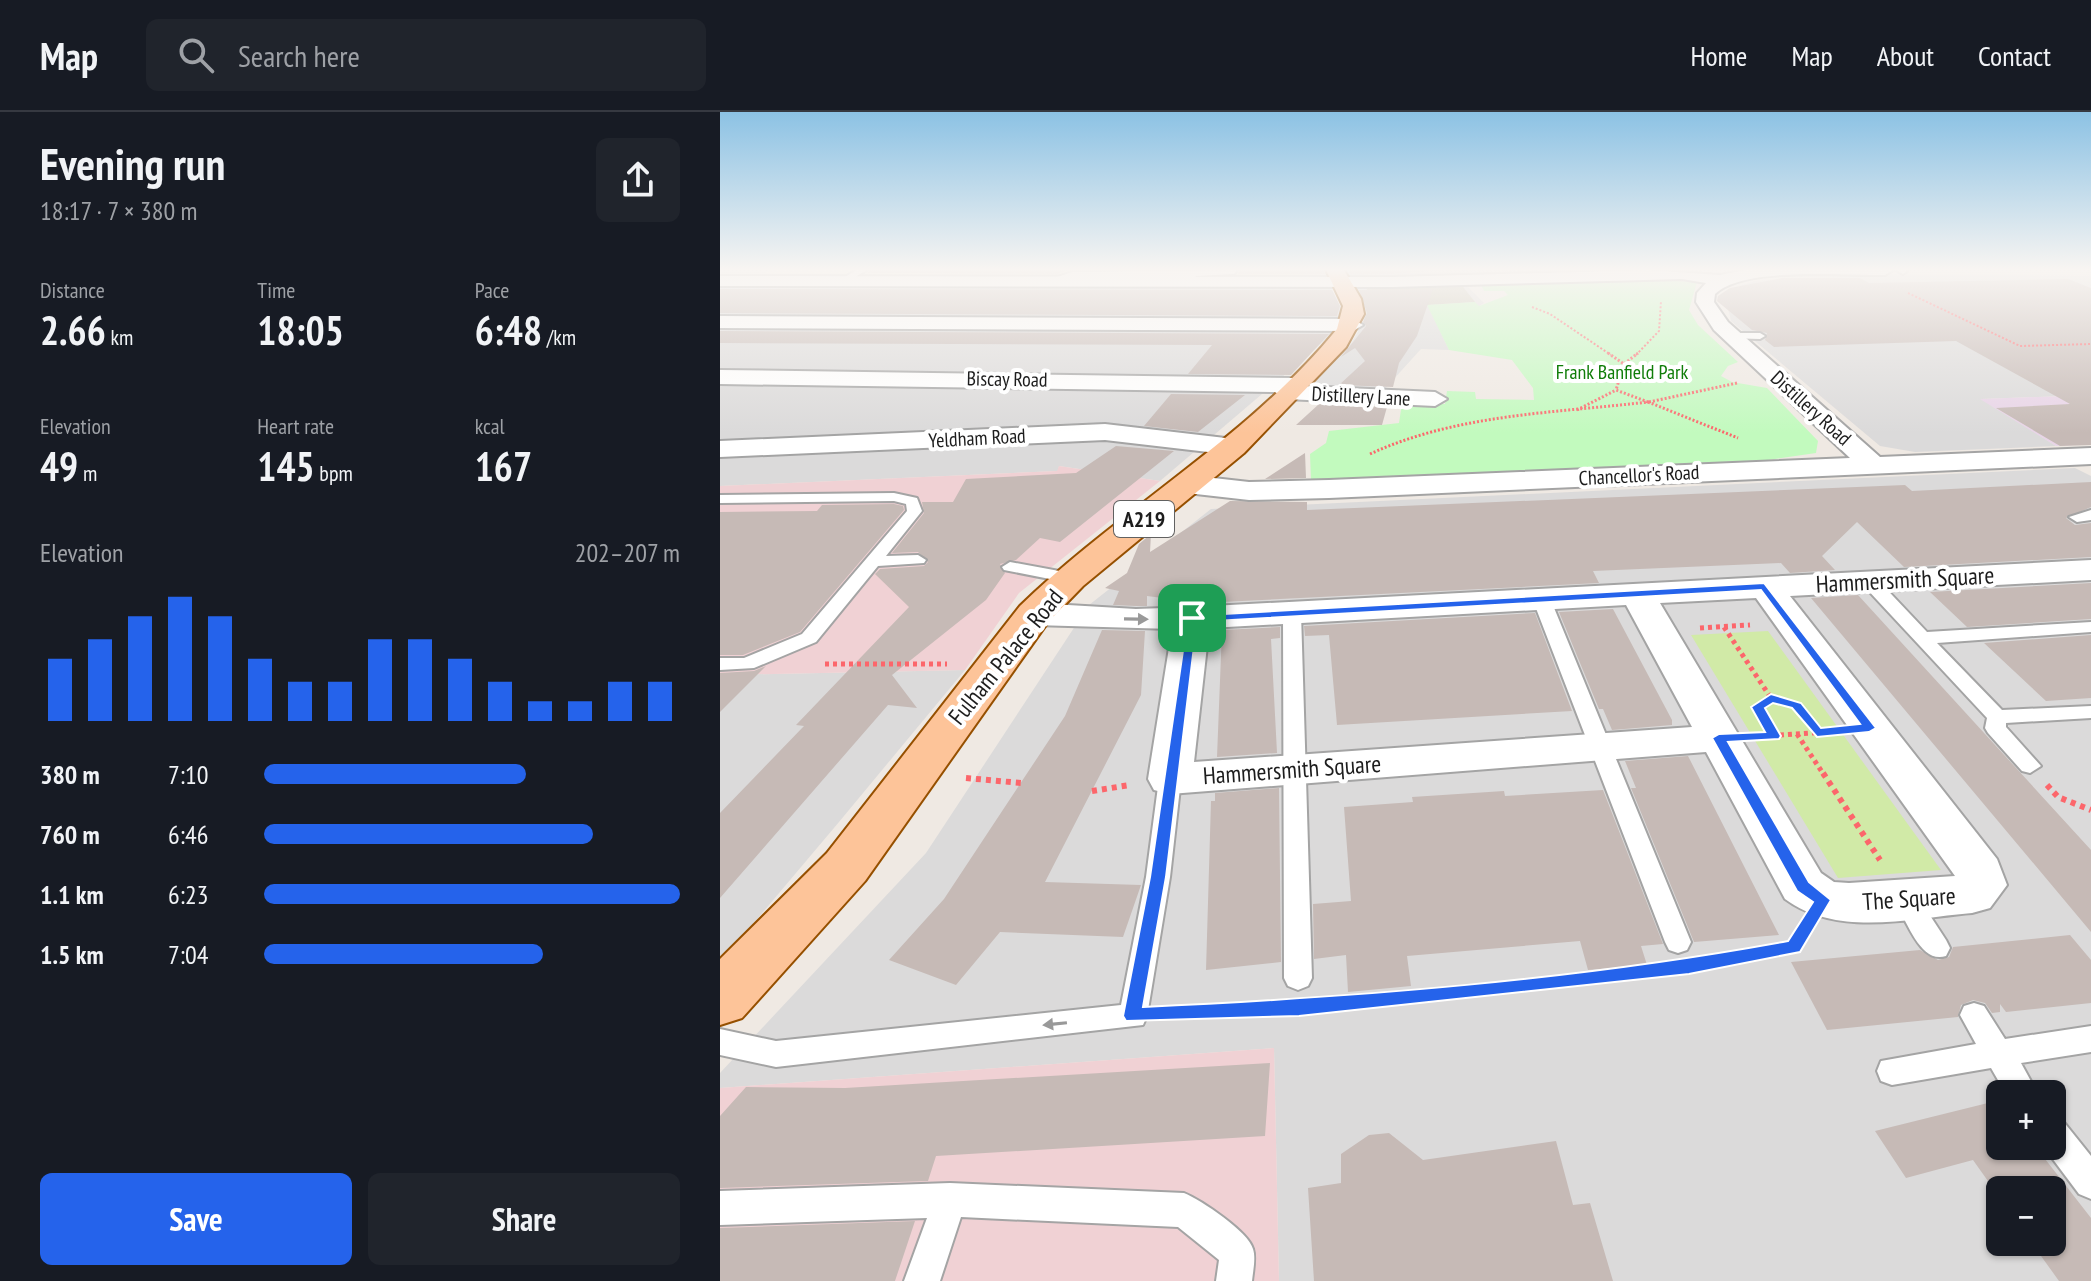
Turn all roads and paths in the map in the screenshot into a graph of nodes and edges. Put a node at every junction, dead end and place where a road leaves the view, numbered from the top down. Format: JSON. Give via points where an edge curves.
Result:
{"nodes":[{"id":1,"x":1259,"y":325,"type":"edge"},
{"id":2,"x":1353,"y":325,"type":"joint"},
{"id":3,"x":1566,"y":325,"type":"edge"},
{"id":4,"x":1661,"y":325,"type":"edge"},
{"id":5,"x":1722,"y":325,"type":"edge"},
{"id":6,"x":1975,"y":325,"type":"edge"},
{"id":7,"x":1731,"y":336,"type":"junction"},
{"id":8,"x":1760,"y":336,"type":"dead end"},
{"id":9,"x":2091,"y":344,"type":"edge"},
{"id":10,"x":1624,"y":364,"type":"junction"},
{"id":11,"x":1775,"y":376,"type":"junction"},
{"id":12,"x":720,"y":377,"type":"edge"},
{"id":13,"x":1290,"y":389,"type":"junction"},
{"id":14,"x":1616,"y":390,"type":"junction"},
{"id":15,"x":1435,"y":399,"type":"dead end"},
{"id":16,"x":1648,"y":402,"type":"junction"},
{"id":17,"x":1570,"y":413,"type":"junction"},
{"id":18,"x":1234,"y":447,"type":"junction"},
{"id":19,"x":720,"y":449,"type":"edge"},
{"id":20,"x":2087,"y":459,"type":"edge"},
{"id":21,"x":1873,"y":465,"type":"junction"},
{"id":22,"x":1809,"y":467,"type":"junction"},
{"id":23,"x":1187,"y":484,"type":"junction"},
{"id":24,"x":1329,"y":489,"type":"junction"},
{"id":25,"x":815,"y":497,"type":"junction"},
{"id":26,"x":720,"y":499,"type":"edge"},
{"id":27,"x":720,"y":507,"type":"edge"},
{"id":28,"x":918,"y":560,"type":"dead end"},
{"id":29,"x":874,"y":561,"type":"junction"},
{"id":30,"x":1010,"y":567,"type":"dead end"},
{"id":31,"x":2091,"y":570,"type":"edge"},
{"id":32,"x":1070,"y":578,"type":"junction"},
{"id":33,"x":1870,"y":582,"type":"junction"},
{"id":34,"x":1764,"y":586,"type":"junction"},
{"id":35,"x":1637,"y":593,"type":"junction"},
{"id":36,"x":1541,"y":598,"type":"junction"},
{"id":37,"x":1292,"y":613,"type":"junction"},
{"id":38,"x":1034,"y":614,"type":"junction"},
{"id":39,"x":1192,"y":618,"type":"junction"},
{"id":40,"x":1791,"y":623,"type":"junction"},
{"id":41,"x":1724,"y":627,"type":"junction"},
{"id":42,"x":2091,"y":627,"type":"edge"},
{"id":43,"x":1658,"y":630,"type":"junction"},
{"id":44,"x":1922,"y":638,"type":"junction"},
{"id":45,"x":758,"y":659,"type":"junction"},
{"id":46,"x":720,"y":664,"type":"edge"},
{"id":47,"x":996,"y":665,"type":"junction"},
{"id":48,"x":1771,"y":698,"type":"junction"},
{"id":49,"x":2091,"y":712,"type":"edge"},
{"id":50,"x":1997,"y":717,"type":"junction"},
{"id":51,"x":1869,"y":728,"type":"junction"},
{"id":52,"x":1817,"y":732,"type":"junction"},
{"id":53,"x":1797,"y":734,"type":"junction"},
{"id":54,"x":1774,"y":736,"type":"junction"},
{"id":55,"x":1719,"y":738,"type":"junction"},
{"id":56,"x":1600,"y":746,"type":"junction"},
{"id":57,"x":2030,"y":766,"type":"joint"},
{"id":58,"x":1295,"y":770,"type":"junction"},
{"id":59,"x":975,"y":778,"type":"dead end"},
{"id":60,"x":1170,"y":779,"type":"junction"},
{"id":61,"x":1021,"y":783,"type":"dead end"},
{"id":62,"x":2091,"y":810,"type":"edge"},
{"id":63,"x":1823,"y":900,"type":"junction"},
{"id":64,"x":1907,"y":901,"type":"junction"},
{"id":65,"x":1678,"y":942,"type":"dead end"},
{"id":66,"x":1937,"y":948,"type":"dead end"},
{"id":67,"x":1689,"y":966,"type":"dead end"},
{"id":68,"x":1673,"y":968,"type":"dead end"},
{"id":69,"x":1298,"y":978,"type":"dead end"},
{"id":70,"x":724,"y":990,"type":"edge"},
{"id":71,"x":1974,"y":1015,"type":"dead end"},
{"id":72,"x":1133,"y":1016,"type":"junction"},
{"id":73,"x":2091,"y":1039,"type":"edge"},
{"id":74,"x":720,"y":1042,"type":"edge"},
{"id":75,"x":1997,"y":1053,"type":"junction"},
{"id":76,"x":1892,"y":1071,"type":"dead end"},
{"id":77,"x":2014,"y":1080,"type":"edge"},
{"id":78,"x":2066,"y":1150,"type":"edge"},
{"id":79,"x":2091,"y":1182,"type":"edge"},
{"id":80,"x":950,"y":1200,"type":"junction"},
{"id":81,"x":720,"y":1208,"type":"edge"},
{"id":82,"x":922,"y":1281,"type":"edge"},
{"id":83,"x":1234,"y":1281,"type":"edge"}],
"edges":[{"from":1,"to":2,"type":"street"},
{"from":2,"to":13,"type":"main road","name":"Fulham Palace Road","number":"A219"},
{"from":3,"to":10,"type":"path"},
{"from":4,"to":10,"type":"path","via":[[1654,342]]},
{"from":5,"to":7,"type":"street","name":"Distillery Road"},
{"from":6,"to":9,"type":"path","via":[[2020,346]]},
{"from":7,"to":8,"type":"lane"},
{"from":7,"to":11,"type":"street","name":"Distillery Road"},
{"from":10,"to":14,"type":"path"},
{"from":11,"to":16,"type":"path"},
{"from":11,"to":21,"type":"street","name":"Distillery Road"},
{"from":12,"to":13,"type":"street","name":"Biscay Road"},
{"from":13,"to":15,"type":"street","name":"Distillery Lane"},
{"from":13,"to":18,"type":"main road","name":"Fulham Palace Road","number":"A219"},
{"from":14,"to":16,"type":"path"},
{"from":14,"to":17,"type":"path"},
{"from":16,"to":17,"type":"path"},
{"from":16,"to":22,"type":"path"},
{"from":17,"to":24,"type":"path","via":[[1474,422],[1407,439],[1330,476]]},
{"from":18,"to":19,"type":"street","name":"Yeldham Road","via":[[1105,432]]},
{"from":18,"to":23,"type":"main road","name":"Fulham Palace Road","number":"A219"},
{"from":20,"to":21,"type":"street","name":"Chancellor's Road"},
{"from":21,"to":22,"type":"street","name":"Chancellor's Road"},
{"from":22,"to":24,"type":"street","name":"Chancellor's Road"},
{"from":23,"to":24,"type":"street","name":"Chancellor's Road","via":[[1249,491]]},
{"from":23,"to":32,"type":"main road","name":"Fulham Palace Road","number":"A219"},
{"from":25,"to":26,"type":"lane"},
{"from":25,"to":27,"type":"lane","via":[[805,506]]},
{"from":25,"to":29,"type":"lane","via":[[912,501],[915,511]]},
{"from":28,"to":29,"type":"lane"},
{"from":29,"to":45,"type":"lane","via":[[809,638]]},
{"from":30,"to":32,"type":"lane"},
{"from":31,"to":33,"type":"street","name":"Hammersmith Square"},
{"from":32,"to":38,"type":"main road","name":"Fulham Palace Road","number":"A219"},
{"from":33,"to":34,"type":"street","name":"Hammersmith Square"},
{"from":33,"to":44,"type":"lane"},
{"from":34,"to":35,"type":"street","name":"Hammersmith Square"},
{"from":34,"to":40,"type":"street","name":"The Square"},
{"from":35,"to":36,"type":"street","name":"Hammersmith Square"},
{"from":35,"to":43,"type":"street"},
{"from":36,"to":37,"type":"street","name":"Hammersmith Square"},
{"from":36,"to":56,"type":"lane"},
{"from":37,"to":39,"type":"street","name":"Hammersmith Square"},
{"from":37,"to":58,"type":"lane"},
{"from":38,"to":39,"type":"street","name":"Hammersmith Square","one_way":true},
{"from":38,"to":47,"type":"main road","name":"Fulham Palace Road","number":"A219"},
{"from":39,"to":60,"type":"street","name":"Hammersmith Square"},
{"from":40,"to":41,"type":"path"},
{"from":40,"to":51,"type":"street","name":"The Square"},
{"from":41,"to":43,"type":"path"},
{"from":41,"to":48,"type":"path"},
{"from":42,"to":44,"type":"lane"},
{"from":43,"to":55,"type":"street"},
{"from":44,"to":50,"type":"lane"},
{"from":45,"to":46,"type":"lane"},
{"from":45,"to":47,"type":"path","via":[[783,664]]},
{"from":47,"to":70,"type":"main road","name":"Fulham Palace Road","number":"A219","via":[[846,867]]},
{"from":48,"to":52,"type":"path","via":[[1797,706]]},
{"from":48,"to":54,"type":"path","via":[[1758,707]]},
{"from":49,"to":50,"type":"lane"},
{"from":50,"to":57,"type":"lane","via":[[1995,728]]},
{"from":51,"to":52,"type":"path"},
{"from":51,"to":64,"type":"street","name":"The Square","via":[[1979,872],[1982,885],[1972,894]]},
{"from":52,"to":53,"type":"path"},
{"from":53,"to":54,"type":"path"},
{"from":53,"to":64,"type":"path"},
{"from":54,"to":55,"type":"path"},
{"from":55,"to":56,"type":"street","name":"Hammersmith Square"},
{"from":55,"to":63,"type":"street","via":[[1803,886]]},
{"from":56,"to":58,"type":"street","name":"Hammersmith Square"},
{"from":56,"to":65,"type":"lane"},
{"from":57,"to":62,"type":"path","via":[[2058,797]]},
{"from":58,"to":60,"type":"street","name":"Hammersmith Square"},
{"from":58,"to":69,"type":"lane"},
{"from":59,"to":61,"type":"path"},
{"from":60,"to":72,"type":"lane"},
{"from":63,"to":64,"type":"street","name":"The Square"},
{"from":63,"to":67,"type":"path","via":[[1794,947]]},
{"from":64,"to":66,"type":"lane"},
{"from":68,"to":72,"type":"path","via":[[1299,1008]]},
{"from":71,"to":75,"type":"lane"},
{"from":72,"to":74,"type":"lane","one_way":true,"via":[[776,1054]]},
{"from":73,"to":75,"type":"lane"},
{"from":75,"to":76,"type":"lane"},
{"from":75,"to":77,"type":"lane"},
{"from":78,"to":79,"type":"lane"},
{"from":80,"to":81,"type":"lane"},
{"from":80,"to":82,"type":"lane"},
{"from":80,"to":83,"type":"lane","via":[[1184,1210],[1237,1252]]}]}
